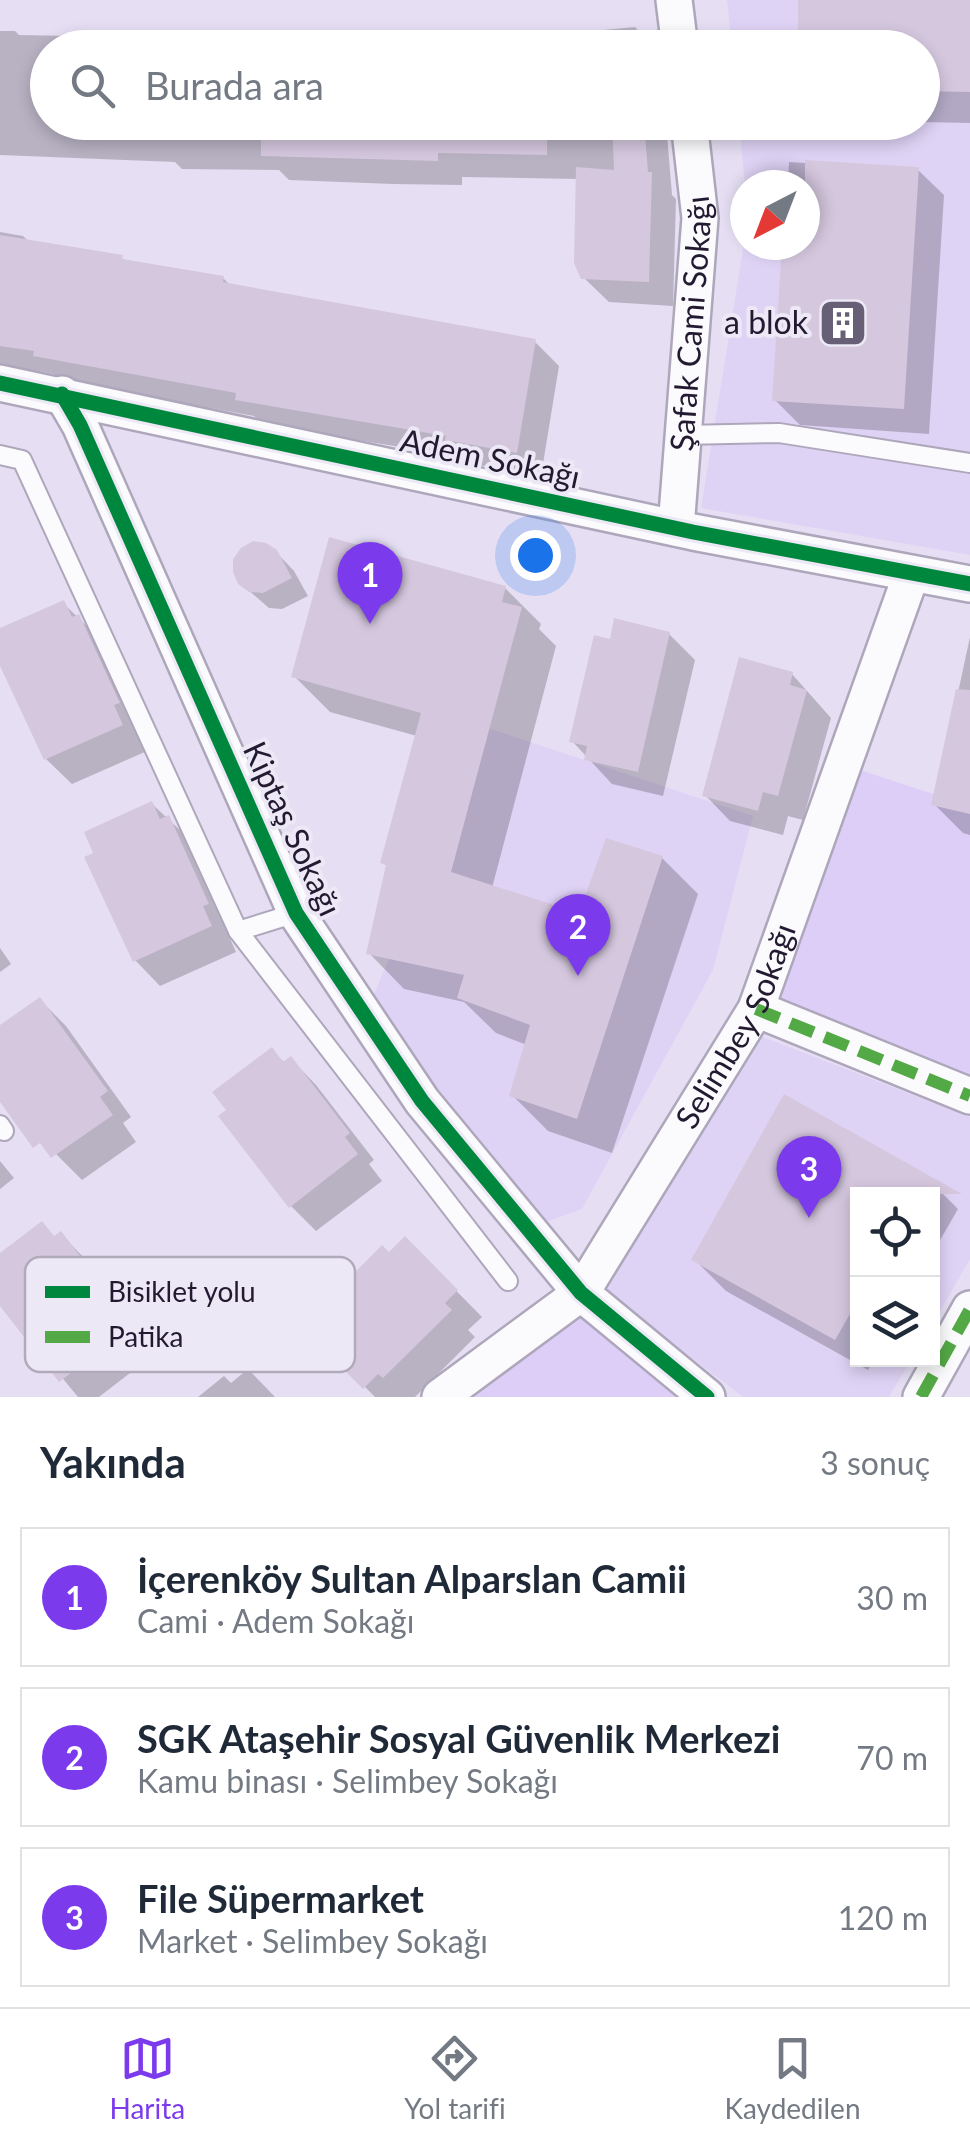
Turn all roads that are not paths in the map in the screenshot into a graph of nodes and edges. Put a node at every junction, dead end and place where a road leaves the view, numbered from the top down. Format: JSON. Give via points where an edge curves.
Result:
{"nodes":[{"id":1,"x":674,"y":0,"type":"edge"},
{"id":2,"x":678,"y":30,"type":"edge"},
{"id":3,"x":691,"y":140,"type":"edge"},
{"id":4,"x":0,"y":382,"type":"edge"},
{"id":5,"x":62,"y":394,"type":"junction"},
{"id":6,"x":683,"y":435,"type":"junction"},
{"id":7,"x":0,"y":455,"type":"edge"},
{"id":8,"x":970,"y":463,"type":"edge"},
{"id":9,"x":676,"y":528,"type":"junction"},
{"id":10,"x":911,"y":575,"type":"junction"},
{"id":11,"x":970,"y":584,"type":"edge"},
{"id":12,"x":296,"y":913,"type":"junction"},
{"id":13,"x":238,"y":931,"type":"junction"},
{"id":14,"x":756,"y":1009,"type":"junction"},
{"id":15,"x":970,"y":1096,"type":"edge"},
{"id":16,"x":508,"y":1281,"type":"dead end"},
{"id":17,"x":581,"y":1293,"type":"junction"},
{"id":18,"x":970,"y":1309,"type":"edge"},
{"id":19,"x":440,"y":1397,"type":"edge"},
{"id":20,"x":707,"y":1397,"type":"edge"},
{"id":21,"x":920,"y":1397,"type":"edge"}],
"edges":[{"from":1,"to":2,"type":"street"},
{"from":3,"to":6,"type":"street","name":"Şafak Cami Sokağı","via":[[700,218]]},
{"from":4,"to":5,"type":"street","name":"Adem Sokağı"},
{"from":5,"to":9,"type":"street","name":"Adem Sokağı"},
{"from":5,"to":12,"type":"street","name":"Kiptaş Sokağı"},
{"from":6,"to":8,"type":"lane","via":[[778,433]]},
{"from":6,"to":9,"type":"street","name":"Şafak Cami Sokağı"},
{"from":7,"to":13,"type":"lane","via":[[22,460]]},
{"from":9,"to":10,"type":"street","name":"Adem Sokağı"},
{"from":10,"to":11,"type":"street","name":"Adem Sokağı"},
{"from":10,"to":14,"type":"street","name":"Selimbey Sokağı"},
{"from":12,"to":13,"type":"lane"},
{"from":12,"to":17,"type":"street","name":"Kiptaş Sokağı","via":[[422,1101]]},
{"from":13,"to":16,"type":"lane"},
{"from":14,"to":15,"type":"street"},
{"from":14,"to":17,"type":"street","name":"Selimbey Sokağı"},
{"from":17,"to":19,"type":"street","name":"Selimbey Sokağı"},
{"from":17,"to":20,"type":"street","name":"Kiptaş Sokağı"},
{"from":18,"to":21,"type":"street"}]}
